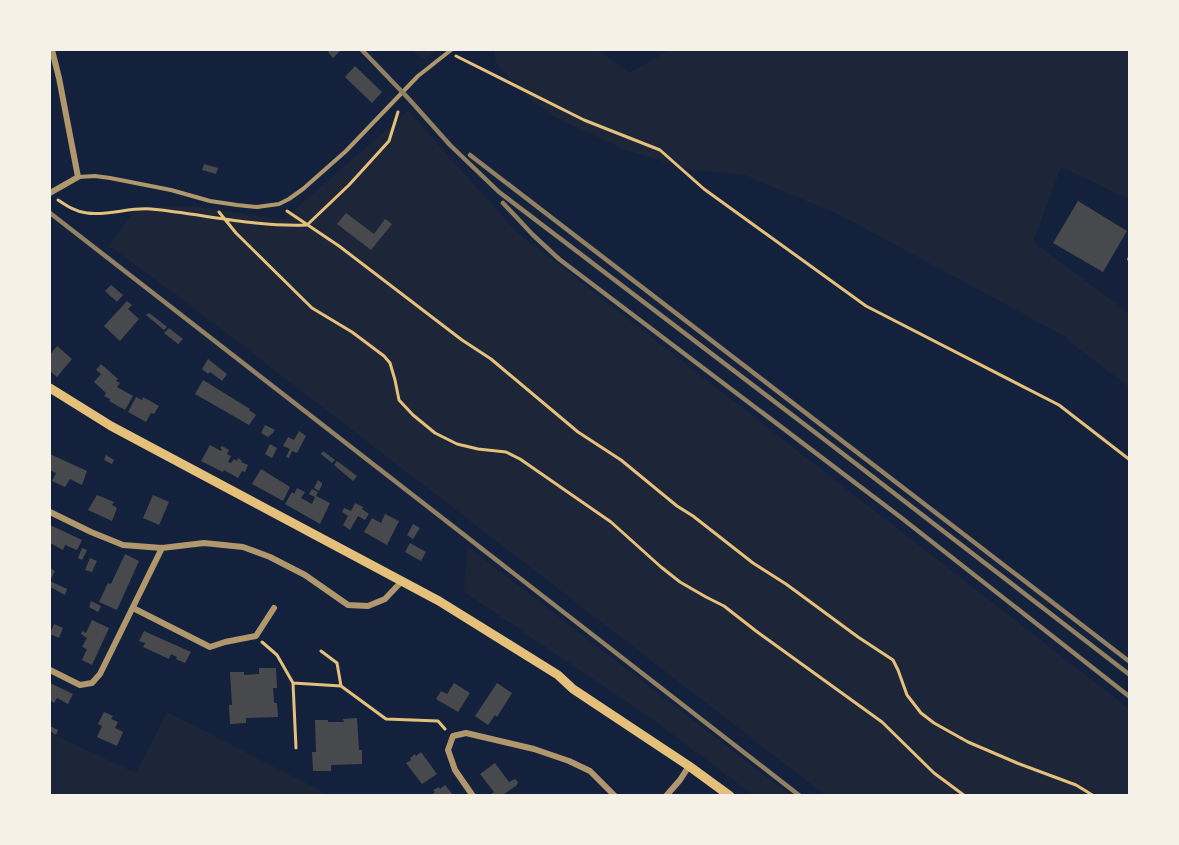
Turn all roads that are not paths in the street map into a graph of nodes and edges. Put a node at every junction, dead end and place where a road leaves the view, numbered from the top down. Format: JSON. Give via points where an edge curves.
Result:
{"nodes":[{"id":1,"x":52,"y":50,"type":"edge"},
{"id":2,"x":451,"y":50,"type":"edge"},
{"id":3,"x":78,"y":177,"type":"junction"},
{"id":4,"x":50,"y":194,"type":"edge"},
{"id":5,"x":50,"y":388,"type":"edge"},
{"id":6,"x":50,"y":512,"type":"edge"},
{"id":7,"x":162,"y":548,"type":"junction"},
{"id":8,"x":402,"y":581,"type":"junction"},
{"id":9,"x":133,"y":608,"type":"junction"},
{"id":10,"x":274,"y":608,"type":"dead end"},
{"id":11,"x":50,"y":670,"type":"edge"},
{"id":12,"x":689,"y":766,"type":"junction"},
{"id":13,"x":473,"y":795,"type":"edge"},
{"id":14,"x":615,"y":795,"type":"edge"},
{"id":15,"x":666,"y":795,"type":"edge"},
{"id":16,"x":730,"y":795,"type":"edge"}],
"edges":[{"from":1,"to":3,"type":"street"},
{"from":2,"to":3,"type":"lane","via":[[418,76],[346,151],[303,189],[279,204],[257,207],[210,201],[110,178]]},
{"from":3,"to":4,"type":"street"},
{"from":5,"to":8,"type":"main road","via":[[111,426]]},
{"from":6,"to":7,"type":"street","via":[[123,545]]},
{"from":7,"to":8,"type":"street","via":[[204,543],[243,547],[305,575],[348,605],[368,606],[385,599]]},
{"from":7,"to":9,"type":"street"},
{"from":8,"to":12,"type":"main road","via":[[558,675]]},
{"from":9,"to":10,"type":"street","via":[[210,646],[256,636]]},
{"from":9,"to":11,"type":"street","via":[[92,683],[80,685]]},
{"from":12,"to":15,"type":"street"},
{"from":12,"to":16,"type":"main road"},
{"from":13,"to":14,"type":"street","via":[[455,770],[448,750],[453,736],[466,733],[569,761],[590,771]]}]}
